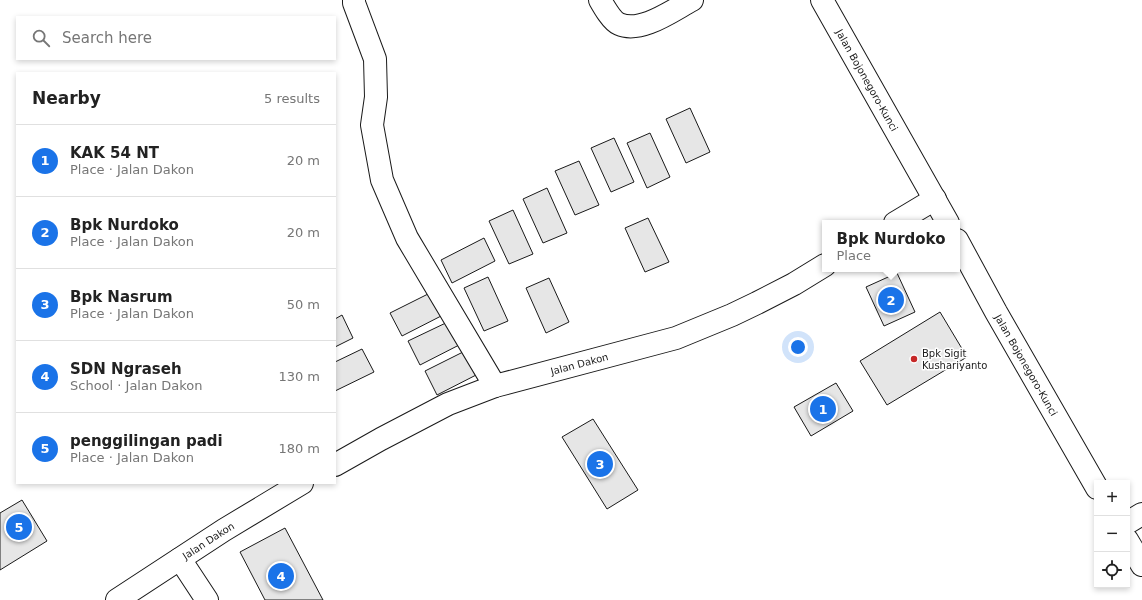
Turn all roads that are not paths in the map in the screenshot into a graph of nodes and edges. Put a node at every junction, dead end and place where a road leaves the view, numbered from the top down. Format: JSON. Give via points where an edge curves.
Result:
{"nodes":[{"id":1,"x":354,"y":0,"type":"edge"},
{"id":2,"x":600,"y":0,"type":"edge"},
{"id":3,"x":692,"y":0,"type":"edge"},
{"id":4,"x":822,"y":0,"type":"edge"},
{"id":5,"x":935,"y":199,"type":"junction"},
{"id":6,"x":900,"y":220,"type":"edge"},
{"id":7,"x":946,"y":220,"type":"edge"},
{"id":8,"x":960,"y":246,"type":"edge"},
{"id":9,"x":822,"y":267,"type":"edge"},
{"id":10,"x":495,"y":386,"type":"junction"},
{"id":11,"x":336,"y":463,"type":"edge"},
{"id":12,"x":1094,"y":483,"type":"edge"},
{"id":13,"x":300,"y":484,"type":"edge"},
{"id":14,"x":1142,"y":514,"type":"edge"},
{"id":15,"x":1130,"y":521,"type":"edge"},
{"id":16,"x":1130,"y":545,"type":"edge"},
{"id":17,"x":180,"y":558,"type":"junction"},
{"id":18,"x":1142,"y":566,"type":"edge"},
{"id":19,"x":117,"y":600,"type":"edge"},
{"id":20,"x":207,"y":600,"type":"edge"}],
"edges":[{"from":1,"to":10,"type":"street","via":[[375,59],[376,97],[372,125],[382,180],[407,238]]},
{"from":2,"to":3,"type":"street","via":[[618,24],[631,27],[648,24]]},
{"from":4,"to":5,"type":"street","name":"Jalan Bojonegoro-Kunci"},
{"from":5,"to":6,"type":"street"},
{"from":5,"to":7,"type":"street","name":"Jalan Bojonegoro-Kunci"},
{"from":8,"to":12,"type":"street","name":"Jalan Bojonegoro-Kunci"},
{"from":9,"to":10,"type":"street","name":"Jalan Dakon","via":[[757,303],[676,338]]},
{"from":10,"to":11,"type":"street","name":"Jalan Dakon","via":[[448,404]]},
{"from":13,"to":17,"type":"street","name":"Jalan Dakon"},
{"from":14,"to":15,"type":"street"},
{"from":16,"to":18,"type":"street"},
{"from":17,"to":19,"type":"street","name":"Jalan Dakon"},
{"from":17,"to":20,"type":"street"}]}
